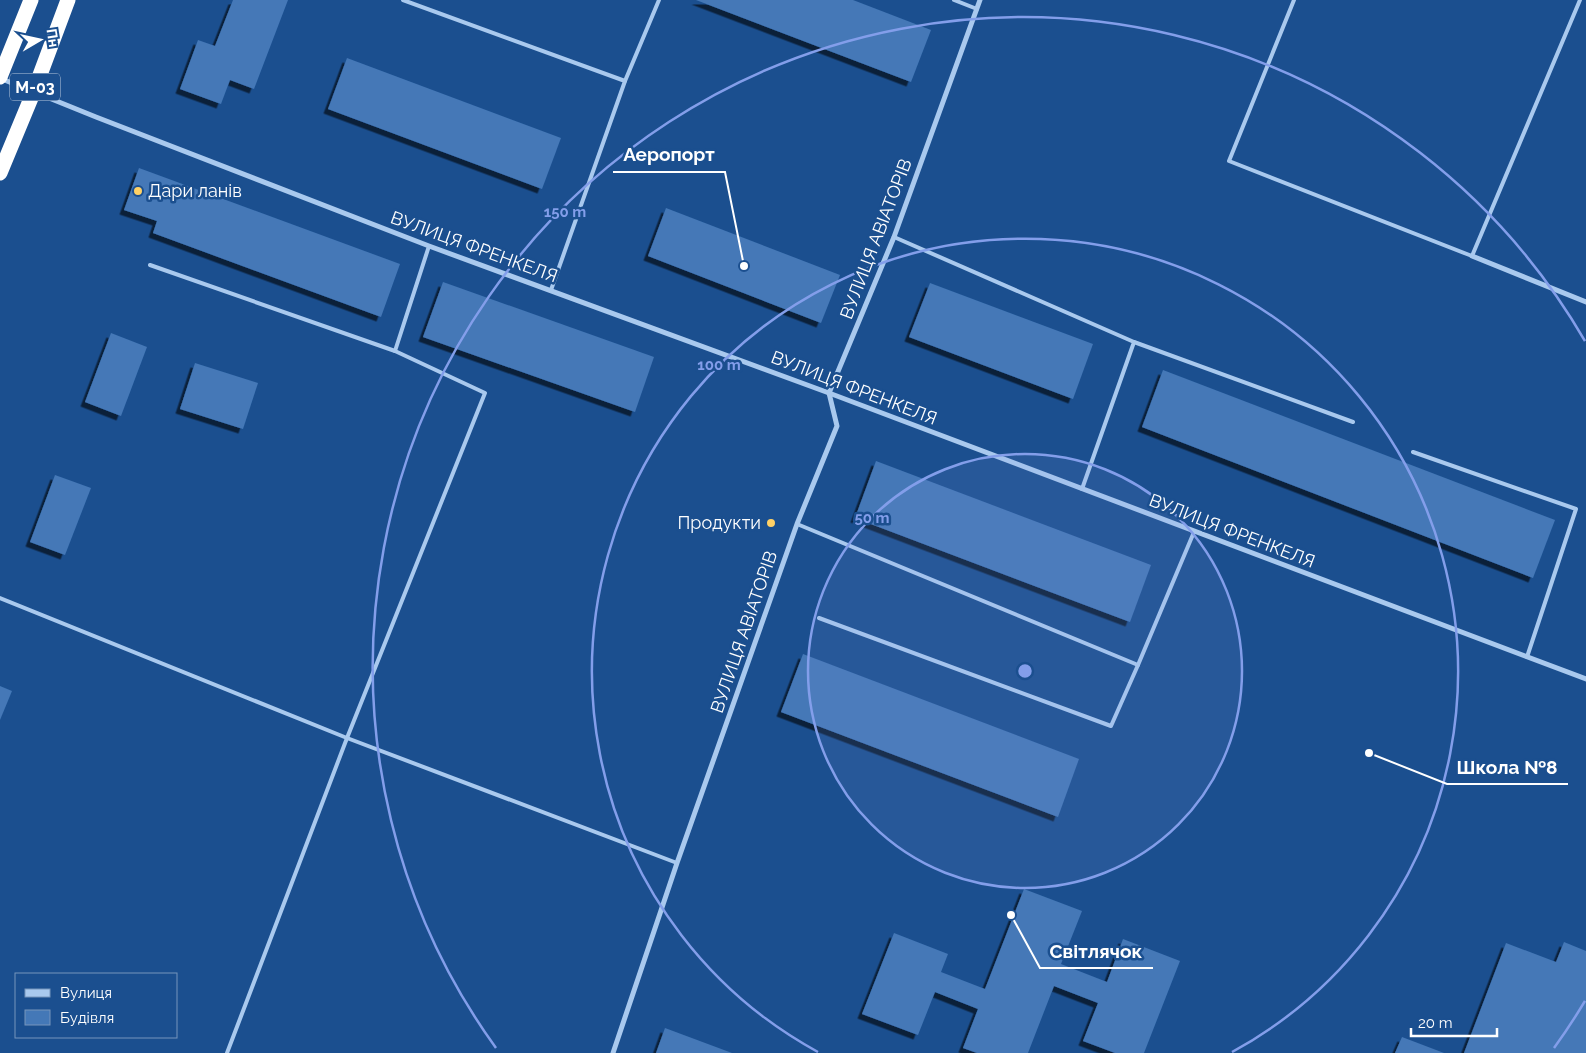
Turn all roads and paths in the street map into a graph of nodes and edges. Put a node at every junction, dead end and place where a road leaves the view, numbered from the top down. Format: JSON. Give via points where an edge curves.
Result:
{"nodes":[{"id":1,"x":31,"y":0,"type":"edge"},
{"id":2,"x":68,"y":0,"type":"edge"},
{"id":3,"x":403,"y":0,"type":"edge"},
{"id":4,"x":659,"y":0,"type":"edge"},
{"id":5,"x":954,"y":0,"type":"edge"},
{"id":6,"x":980,"y":0,"type":"edge"},
{"id":7,"x":1294,"y":0,"type":"edge"},
{"id":8,"x":1580,"y":0,"type":"edge"},
{"id":9,"x":977,"y":9,"type":"junction"},
{"id":10,"x":0,"y":78,"type":"edge"},
{"id":11,"x":626,"y":82,"type":"junction"},
{"id":12,"x":34,"y":91,"type":"junction"},
{"id":13,"x":0,"y":173,"type":"edge"},
{"id":14,"x":894,"y":237,"type":"junction"},
{"id":15,"x":429,"y":246,"type":"junction"},
{"id":16,"x":1472,"y":256,"type":"junction"},
{"id":17,"x":150,"y":265,"type":"dead end"},
{"id":18,"x":551,"y":290,"type":"junction"},
{"id":19,"x":1586,"y":302,"type":"edge"},
{"id":20,"x":1134,"y":342,"type":"junction"},
{"id":21,"x":395,"y":351,"type":"junction"},
{"id":22,"x":830,"y":393,"type":"junction"},
{"id":23,"x":1353,"y":422,"type":"dead end"},
{"id":24,"x":1413,"y":452,"type":"dead end"},
{"id":25,"x":1082,"y":489,"type":"junction"},
{"id":26,"x":797,"y":524,"type":"junction"},
{"id":27,"x":1194,"y":532,"type":"junction"},
{"id":28,"x":0,"y":598,"type":"edge"},
{"id":29,"x":819,"y":618,"type":"dead end"},
{"id":30,"x":1527,"y":657,"type":"junction"},
{"id":31,"x":1138,"y":665,"type":"junction"},
{"id":32,"x":1586,"y":679,"type":"edge"},
{"id":33,"x":347,"y":738,"type":"junction"},
{"id":34,"x":678,"y":863,"type":"junction"},
{"id":35,"x":227,"y":1053,"type":"edge"},
{"id":36,"x":613,"y":1053,"type":"edge"}],
"edges":[{"from":1,"to":10,"type":"highway","number":"М-03"},
{"from":2,"to":12,"type":"highway","number":"М-03"},
{"from":3,"to":11,"type":"lane"},
{"from":4,"to":11,"type":"lane"},
{"from":5,"to":9,"type":"lane"},
{"from":6,"to":9,"type":"street","name":"ВУЛИЦЯ АВІАТОРІВ"},
{"from":7,"to":16,"type":"lane","via":[[1229,161]]},
{"from":8,"to":16,"type":"lane"},
{"from":9,"to":14,"type":"street","name":"ВУЛИЦЯ АВІАТОРІВ"},
{"from":10,"to":12,"type":"street","name":"ВУЛИЦЯ ФРЕНКЕЛЯ"},
{"from":11,"to":18,"type":"lane"},
{"from":12,"to":13,"type":"highway","number":"М-03"},
{"from":12,"to":15,"type":"street","name":"ВУЛИЦЯ ФРЕНКЕЛЯ"},
{"from":14,"to":20,"type":"lane"},
{"from":14,"to":22,"type":"street","name":"ВУЛИЦЯ АВІАТОРІВ"},
{"from":15,"to":18,"type":"street","name":"ВУЛИЦЯ ФРЕНКЕЛЯ"},
{"from":15,"to":21,"type":"lane"},
{"from":16,"to":19,"type":"street"},
{"from":17,"to":21,"type":"lane"},
{"from":18,"to":22,"type":"street","name":"ВУЛИЦЯ ФРЕНКЕЛЯ"},
{"from":20,"to":23,"type":"lane"},
{"from":20,"to":25,"type":"lane"},
{"from":21,"to":33,"type":"lane","via":[[484,393]]},
{"from":22,"to":25,"type":"street","name":"ВУЛИЦЯ ФРЕНКЕЛЯ"},
{"from":22,"to":26,"type":"street","name":"ВУЛИЦЯ АВІАТОРІВ","via":[[837,426]]},
{"from":24,"to":30,"type":"lane","via":[[1576,509]]},
{"from":25,"to":27,"type":"street","name":"ВУЛИЦЯ ФРЕНКЕЛЯ"},
{"from":26,"to":31,"type":"lane"},
{"from":26,"to":34,"type":"street","name":"ВУЛИЦЯ АВІАТОРІВ"},
{"from":27,"to":30,"type":"street","name":"ВУЛИЦЯ ФРЕНКЕЛЯ"},
{"from":27,"to":31,"type":"lane"},
{"from":28,"to":33,"type":"lane"},
{"from":29,"to":31,"type":"lane","via":[[1111,726]]},
{"from":30,"to":32,"type":"street","name":"ВУЛИЦЯ ФРЕНКЕЛЯ"},
{"from":33,"to":34,"type":"lane"},
{"from":33,"to":35,"type":"lane"},
{"from":34,"to":36,"type":"street","name":"ВУЛИЦЯ АВІАТОРІВ"}]}
